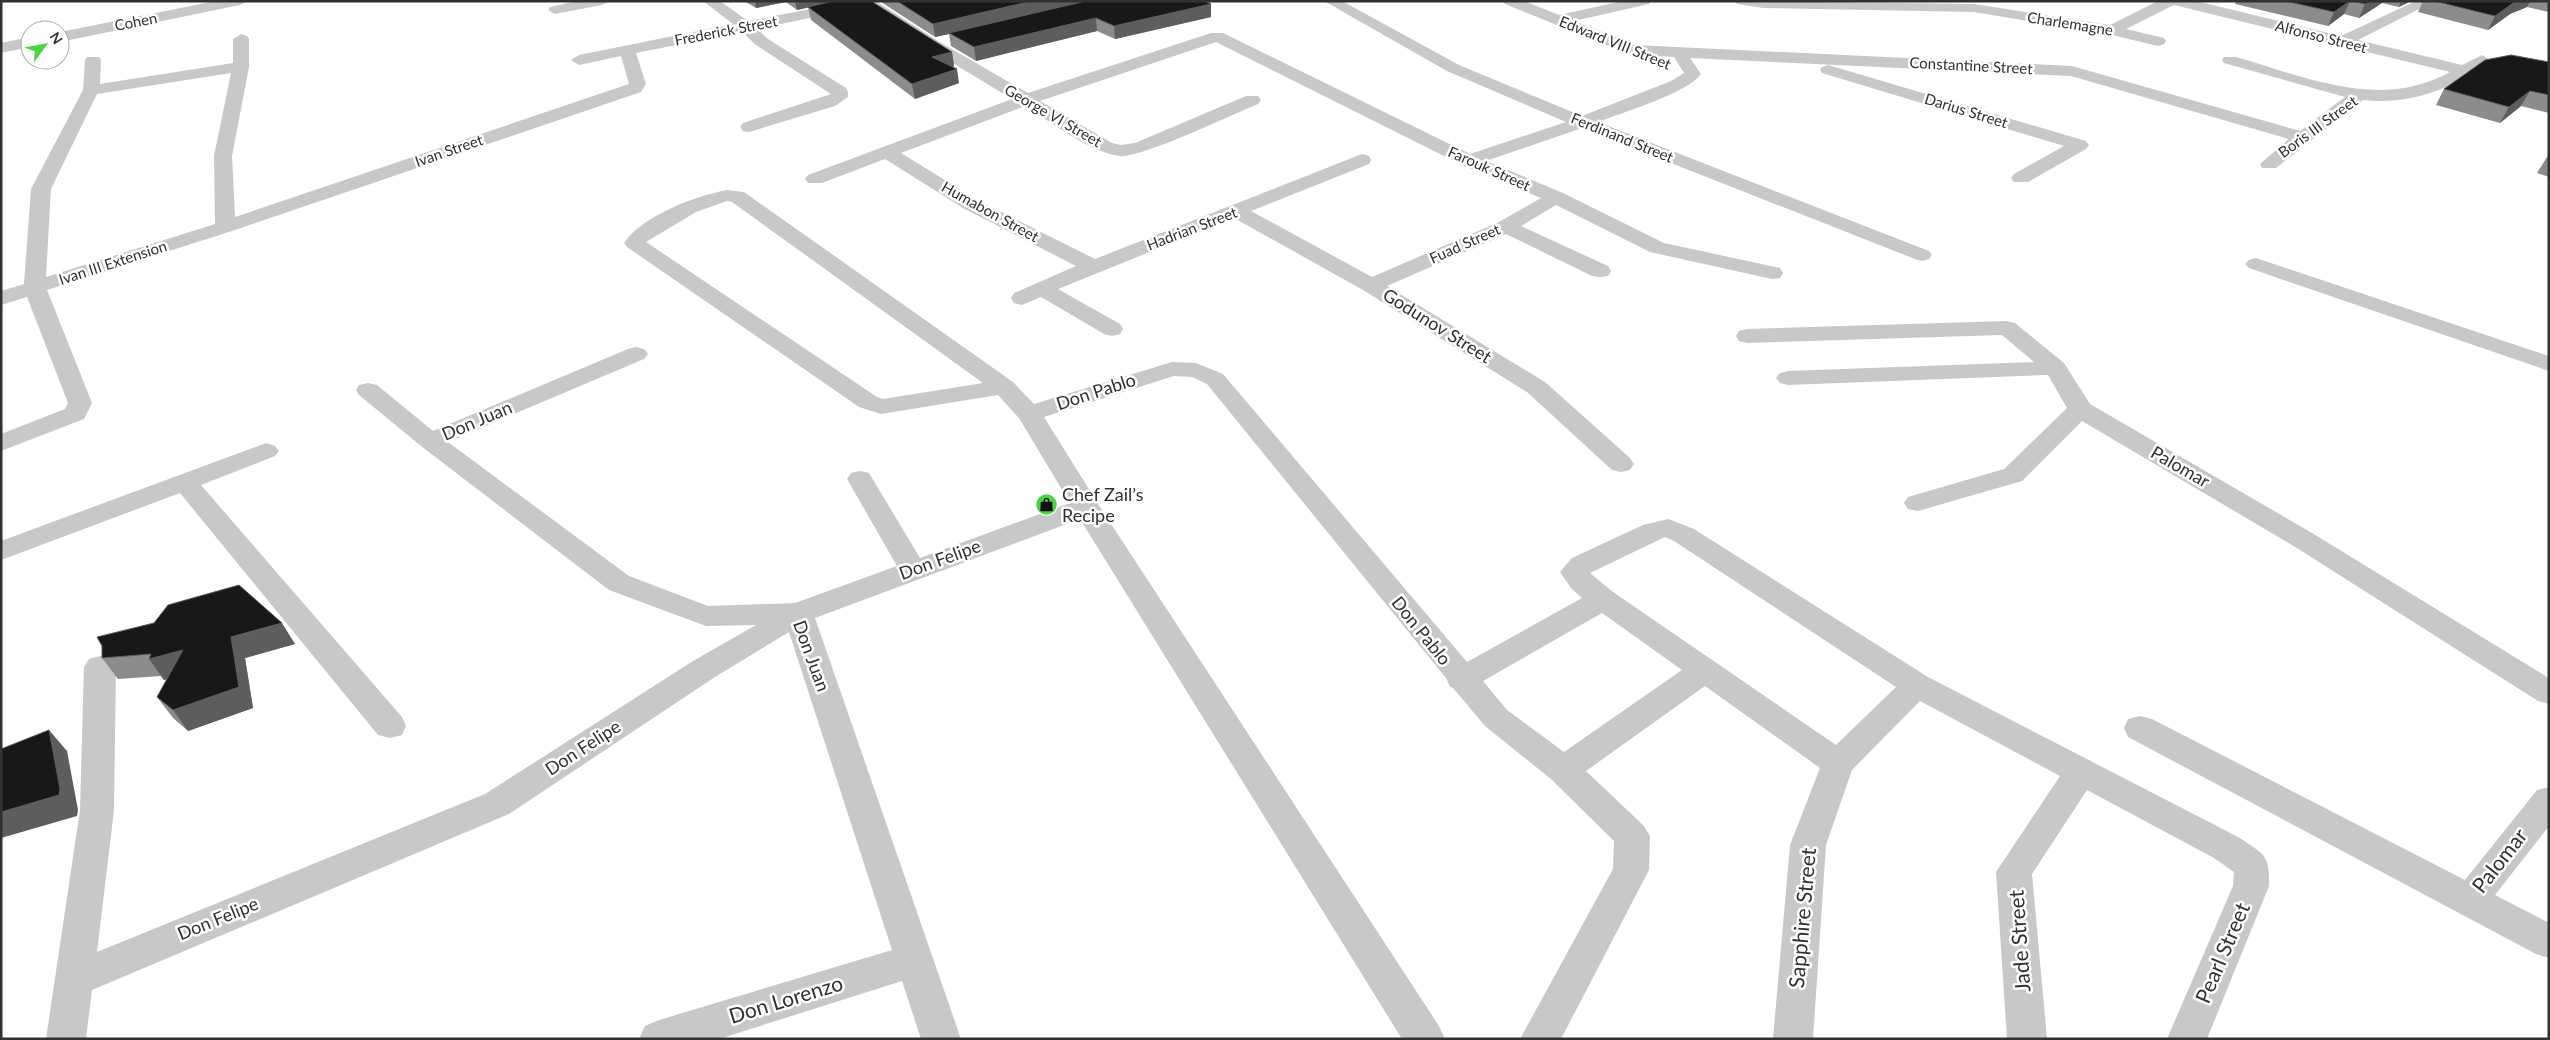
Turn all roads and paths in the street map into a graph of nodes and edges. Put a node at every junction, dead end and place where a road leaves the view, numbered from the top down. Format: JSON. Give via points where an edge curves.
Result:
{"nodes":[{"id":1,"x":240,"y":1,"type":"edge"},
{"id":2,"x":602,"y":1,"type":"edge"},
{"id":3,"x":710,"y":1,"type":"edge"},
{"id":4,"x":1332,"y":1,"type":"edge"},
{"id":5,"x":1510,"y":1,"type":"edge"},
{"id":6,"x":1644,"y":1,"type":"edge"},
{"id":7,"x":1742,"y":1,"type":"edge"},
{"id":8,"x":2170,"y":1,"type":"edge"},
{"id":9,"x":2177,"y":1,"type":"edge"},
{"id":10,"x":2428,"y":1,"type":"edge"},
{"id":11,"x":869,"y":2,"type":"edge"},
{"id":12,"x":1905,"y":5,"type":"edge"},
{"id":13,"x":1976,"y":5,"type":"edge"},
{"id":14,"x":166,"y":8,"type":"edge"},
{"id":15,"x":555,"y":10,"type":"dead end"},
{"id":16,"x":1559,"y":20,"type":"junction"},
{"id":17,"x":746,"y":27,"type":"junction"},
{"id":18,"x":2112,"y":30,"type":"junction"},
{"id":19,"x":70,"y":33,"type":"edge"},
{"id":20,"x":241,"y":39,"type":"dead end"},
{"id":21,"x":951,"y":39,"type":"edge"},
{"id":22,"x":2158,"y":41,"type":"dead end"},
{"id":23,"x":2342,"y":42,"type":"junction"},
{"id":24,"x":20,"y":44,"type":"edge"},
{"id":25,"x":932,"y":44,"type":"junction"},
{"id":26,"x":1,"y":48,"type":"edge"},
{"id":27,"x":1632,"y":50,"type":"junction"},
{"id":28,"x":628,"y":51,"type":"junction"},
{"id":29,"x":1680,"y":54,"type":"junction"},
{"id":30,"x":1789,"y":58,"type":"junction"},
{"id":31,"x":93,"y":60,"type":"dead end"},
{"id":32,"x":579,"y":60,"type":"dead end"},
{"id":33,"x":2230,"y":60,"type":"dead end"},
{"id":34,"x":2482,"y":60,"type":"edge"},
{"id":35,"x":241,"y":67,"type":"junction"},
{"id":36,"x":2465,"y":72,"type":"junction"},
{"id":37,"x":1693,"y":74,"type":"junction"},
{"id":38,"x":91,"y":90,"type":"junction"},
{"id":39,"x":2358,"y":95,"type":"junction"},
{"id":40,"x":1025,"y":100,"type":"junction"},
{"id":41,"x":1252,"y":100,"type":"dead end"},
{"id":42,"x":1582,"y":122,"type":"junction"},
{"id":43,"x":749,"y":127,"type":"dead end"},
{"id":44,"x":2302,"y":137,"type":"junction"},
{"id":45,"x":888,"y":153,"type":"junction"},
{"id":46,"x":1362,"y":160,"type":"dead end"},
{"id":47,"x":1469,"y":162,"type":"junction"},
{"id":48,"x":2269,"y":164,"type":"dead end"},
{"id":49,"x":2021,"y":178,"type":"dead end"},
{"id":50,"x":815,"y":179,"type":"dead end"},
{"id":51,"x":1556,"y":197,"type":"junction"},
{"id":52,"x":1237,"y":212,"type":"junction"},
{"id":53,"x":1506,"y":226,"type":"junction"},
{"id":54,"x":225,"y":227,"type":"junction"},
{"id":55,"x":1922,"y":254,"type":"dead end"},
{"id":56,"x":2256,"y":264,"type":"dead end"},
{"id":57,"x":1094,"y":267,"type":"junction"},
{"id":58,"x":1600,"y":271,"type":"dead end"},
{"id":59,"x":1772,"y":273,"type":"dead end"},
{"id":60,"x":1371,"y":285,"type":"junction"},
{"id":61,"x":35,"y":288,"type":"junction"},
{"id":62,"x":1041,"y":288,"type":"junction"},
{"id":63,"x":1,"y":298,"type":"edge"},
{"id":64,"x":1022,"y":298,"type":"dead end"},
{"id":65,"x":1112,"y":329,"type":"dead end"},
{"id":66,"x":1747,"y":336,"type":"dead end"},
{"id":67,"x":636,"y":354,"type":"dead end"},
{"id":68,"x":2549,"y":364,"type":"edge"},
{"id":69,"x":2056,"y":368,"type":"junction"},
{"id":70,"x":1788,"y":378,"type":"dead end"},
{"id":71,"x":1004,"y":387,"type":"junction"},
{"id":72,"x":368,"y":390,"type":"dead end"},
{"id":73,"x":2080,"y":409,"type":"junction"},
{"id":74,"x":1029,"y":414,"type":"junction"},
{"id":75,"x":1,"y":442,"type":"edge"},
{"id":76,"x":430,"y":442,"type":"junction"},
{"id":77,"x":266,"y":451,"type":"dead end"},
{"id":78,"x":1621,"y":464,"type":"dead end"},
{"id":79,"x":860,"y":479,"type":"dead end"},
{"id":80,"x":184,"y":481,"type":"junction"},
{"id":81,"x":1918,"y":503,"type":"dead end"},
{"id":82,"x":1086,"y":507,"type":"junction"},
{"id":83,"x":1,"y":551,"type":"edge"},
{"id":84,"x":913,"y":570,"type":"junction"},
{"id":85,"x":1603,"y":599,"type":"junction"},
{"id":86,"x":798,"y":613,"type":"junction"},
{"id":87,"x":100,"y":667,"type":"edge"},
{"id":88,"x":1705,"y":670,"type":"junction"},
{"id":89,"x":1461,"y":679,"type":"junction"},
{"id":90,"x":1917,"y":685,"type":"junction"},
{"id":91,"x":2549,"y":693,"type":"edge"},
{"id":92,"x":390,"y":726,"type":"dead end"},
{"id":93,"x":2140,"y":728,"type":"dead end"},
{"id":94,"x":1838,"y":764,"type":"junction"},
{"id":95,"x":1563,"y":770,"type":"junction"},
{"id":96,"x":2080,"y":772,"type":"junction"},
{"id":97,"x":2549,"y":800,"type":"edge"},
{"id":98,"x":2470,"y":900,"type":"junction"},
{"id":99,"x":2549,"y":942,"type":"edge"},
{"id":100,"x":914,"y":961,"type":"junction"},
{"id":101,"x":75,"y":979,"type":"junction"},
{"id":102,"x":66,"y":1039,"type":"edge"},
{"id":103,"x":659,"y":1039,"type":"edge"},
{"id":104,"x":941,"y":1039,"type":"edge"},
{"id":105,"x":1425,"y":1039,"type":"edge"},
{"id":106,"x":1540,"y":1039,"type":"edge"},
{"id":107,"x":1793,"y":1039,"type":"edge"},
{"id":108,"x":2027,"y":1039,"type":"edge"},
{"id":109,"x":2187,"y":1039,"type":"edge"}],
"edges":[{"from":1,"to":14,"type":"street","name":"Cohen"},
{"from":2,"to":15,"type":"street"},
{"from":3,"to":17,"type":"street"},
{"from":4,"to":42,"type":"street","name":"Ferdinand Street","via":[[1453,68]]},
{"from":5,"to":16,"type":"street","name":"Edward VIII Street"},
{"from":6,"to":16,"type":"street"},
{"from":7,"to":12,"type":"street","name":"Charlemagne"},
{"from":8,"to":18,"type":"street"},
{"from":9,"to":23,"type":"street","name":"Alfonso Street"},
{"from":10,"to":23,"type":"street"},
{"from":11,"to":17,"type":"street","name":"Frederick Street"},
{"from":11,"to":25,"type":"street","name":"George VI Street"},
{"from":12,"to":13,"type":"street","name":"Charlemagne"},
{"from":13,"to":18,"type":"street","name":"Charlemagne"},
{"from":14,"to":19,"type":"street","name":"Cohen"},
{"from":16,"to":27,"type":"street","name":"Edward VIII Street"},
{"from":17,"to":28,"type":"street","name":"Frederick Street"},
{"from":17,"to":43,"type":"street","via":[[762,42],[840,92],[839,97],[829,102]]},
{"from":18,"to":22,"type":"street","name":"Charlemagne"},
{"from":20,"to":35,"type":"street"},
{"from":21,"to":25,"type":"street"},
{"from":23,"to":36,"type":"street","name":"Alfonso Street"},
{"from":24,"to":26,"type":"street"},
{"from":25,"to":40,"type":"street","name":"George VI Street"},
{"from":27,"to":29,"type":"street","name":"Constantine Street"},
{"from":27,"to":37,"type":"street","name":"Edward VIII Street"},
{"from":28,"to":32,"type":"street","name":"Frederick Street"},
{"from":28,"to":54,"type":"street","name":"Ivan Street","via":[[638,84],[635,88]]},
{"from":29,"to":30,"type":"street","name":"Constantine Street"},
{"from":29,"to":37,"type":"street"},
{"from":30,"to":44,"type":"street","name":"Constantine Street","via":[[2072,71]]},
{"from":30,"to":49,"type":"street","name":"Darius Street","via":[[2080,145]]},
{"from":31,"to":38,"type":"street"},
{"from":33,"to":39,"type":"street"},
{"from":34,"to":36,"type":"street","name":"Boris III Street"},
{"from":35,"to":38,"type":"street"},
{"from":35,"to":54,"type":"street","via":[[223,156]]},
{"from":36,"to":39,"type":"street","name":"Boris III Street","via":[[2429,89],[2405,94]]},
{"from":37,"to":42,"type":"street","via":[[1678,85]]},
{"from":38,"to":61,"type":"street","via":[[42,189]]},
{"from":39,"to":44,"type":"street","name":"Boris III Street"},
{"from":40,"to":41,"type":"street","name":"George VI Street","via":[[1106,147],[1121,151],[1140,147]]},
{"from":40,"to":45,"type":"street"},
{"from":40,"to":47,"type":"street","name":"Farouk Street","via":[[1217,36]]},
{"from":42,"to":47,"type":"street"},
{"from":42,"to":55,"type":"street","name":"Ferdinand Street"},
{"from":44,"to":48,"type":"street","name":"Boris III Street"},
{"from":45,"to":50,"type":"street"},
{"from":45,"to":57,"type":"street","name":"Humabon Street","via":[[970,204]]},
{"from":46,"to":52,"type":"street","name":"Hadrian Street"},
{"from":47,"to":51,"type":"street","name":"Farouk Street"},
{"from":51,"to":53,"type":"street","name":"Fuad Street"},
{"from":51,"to":59,"type":"street","name":"Farouk Street","via":[[1657,248]]},
{"from":52,"to":57,"type":"street","name":"Hadrian Street"},
{"from":52,"to":60,"type":"street","name":"Godunov Street"},
{"from":53,"to":58,"type":"street"},
{"from":53,"to":60,"type":"street","name":"Fuad Street"},
{"from":54,"to":61,"type":"street","name":"Ivan III Extension"},
{"from":56,"to":68,"type":"street"},
{"from":57,"to":62,"type":"street","name":"Hadrian Street"},
{"from":60,"to":78,"type":"street","name":"Godunov Street","via":[[1536,387]]},
{"from":61,"to":63,"type":"street","name":"Ivan III Extension"},
{"from":61,"to":75,"type":"street","via":[[80,403],[75,414]]},
{"from":62,"to":64,"type":"street","name":"Hadrian Street"},
{"from":62,"to":65,"type":"street"},
{"from":66,"to":69,"type":"street","via":[[2007,328]]},
{"from":67,"to":76,"type":"street","name":"Don Juan"},
{"from":69,"to":70,"type":"street"},
{"from":69,"to":73,"type":"street","name":"Palomar"},
{"from":71,"to":71,"type":"street","via":[[737,196],[714,197],[641,234],[634,243],[868,402],[881,407]]},
{"from":71,"to":74,"type":"street"},
{"from":72,"to":76,"type":"street","name":"Don Juan"},
{"from":73,"to":81,"type":"street","via":[[2013,476]]},
{"from":73,"to":91,"type":"street","name":"Palomar","via":[[2302,539]]},
{"from":74,"to":82,"type":"street"},
{"from":74,"to":89,"type":"street","name":"Don Pablo","via":[[1172,368],[1196,370],[1215,379]]},
{"from":76,"to":86,"type":"street","name":"Don Juan","via":[[619,582],[706,616]]},
{"from":77,"to":80,"type":"street"},
{"from":79,"to":84,"type":"street"},
{"from":80,"to":83,"type":"street"},
{"from":80,"to":92,"type":"street"},
{"from":82,"to":84,"type":"street","name":"Don Felipe"},
{"from":82,"to":105,"type":"street"},
{"from":84,"to":86,"type":"street","name":"Don Felipe"},
{"from":85,"to":88,"type":"street"},
{"from":85,"to":89,"type":"street"},
{"from":85,"to":90,"type":"street","via":[[1574,572],[1582,565],[1653,531],[1668,528],[1684,535]]},
{"from":86,"to":100,"type":"street","name":"Don Juan"},
{"from":86,"to":101,"type":"street","name":"Don Felipe","via":[[704,669],[497,804]]},
{"from":87,"to":101,"type":"street","via":[[97,810]]},
{"from":88,"to":94,"type":"street"},
{"from":88,"to":95,"type":"street"},
{"from":89,"to":95,"type":"street","name":"Don Pablo","via":[[1496,718]]},
{"from":90,"to":94,"type":"street","name":"Sapphire Street"},
{"from":90,"to":96,"type":"street"},
{"from":93,"to":98,"type":"street"},
{"from":94,"to":107,"type":"street","name":"Sapphire Street","via":[[1808,845]]},
{"from":95,"to":106,"type":"street","name":"Don Pablo","via":[[1632,836],[1630,870]]},
{"from":96,"to":108,"type":"street","name":"Jade Street","via":[[2014,872]]},
{"from":96,"to":109,"type":"street","name":"Pearl Street","via":[[2227,848],[2252,866],[2251,886]]},
{"from":97,"to":98,"type":"street","name":"Palomar"},
{"from":98,"to":99,"type":"street","name":"Palomar"},
{"from":100,"to":103,"type":"street","name":"Don Lorenzo"},
{"from":100,"to":104,"type":"street","name":"Don Juan"},
{"from":101,"to":102,"type":"street"}]}
